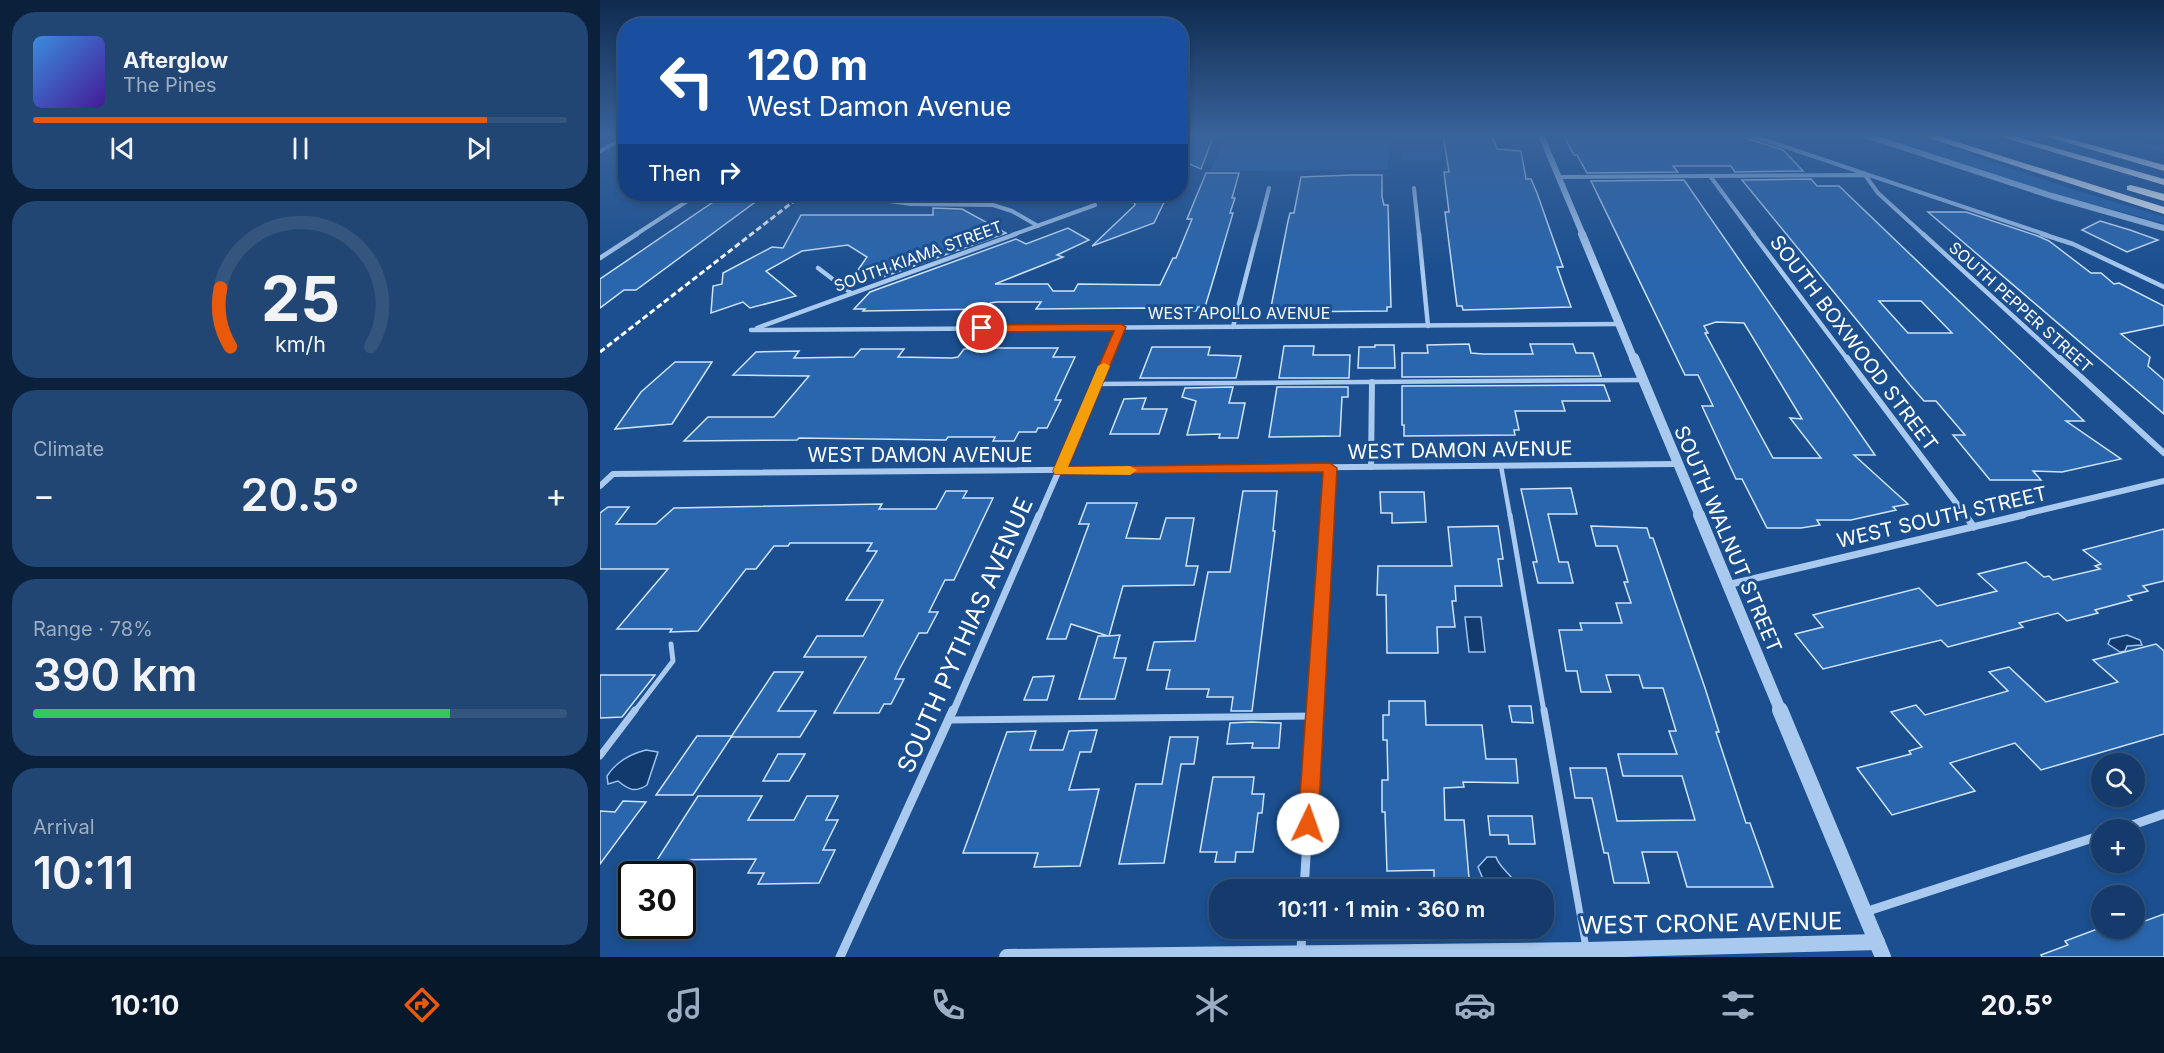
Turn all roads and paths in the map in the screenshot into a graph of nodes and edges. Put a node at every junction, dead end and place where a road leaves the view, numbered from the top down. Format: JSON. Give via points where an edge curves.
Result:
{"nodes":[{"id":1,"x":1559,"y":180,"type":"edge"},
{"id":2,"x":1713,"y":180,"type":"edge"},
{"id":3,"x":1868,"y":180,"type":"edge"},
{"id":4,"x":1879,"y":180,"type":"edge"},
{"id":5,"x":2002,"y":180,"type":"edge"},
{"id":6,"x":2065,"y":180,"type":"edge"},
{"id":7,"x":2102,"y":180,"type":"edge"},
{"id":8,"x":1269,"y":188,"type":"dead end"},
{"id":9,"x":1414,"y":188,"type":"dead end"},
{"id":10,"x":2164,"y":198,"type":"edge"},
{"id":11,"x":687,"y":201,"type":"edge"},
{"id":12,"x":889,"y":201,"type":"edge"},
{"id":13,"x":1095,"y":206,"type":"dead end"},
{"id":14,"x":2164,"y":211,"type":"edge"},
{"id":15,"x":1038,"y":226,"type":"junction"},
{"id":16,"x":2164,"y":228,"type":"edge"},
{"id":17,"x":600,"y":258,"type":"edge"},
{"id":18,"x":818,"y":268,"type":"dead end"},
{"id":19,"x":2164,"y":287,"type":"edge"},
{"id":20,"x":851,"y":292,"type":"junction"},
{"id":21,"x":1620,"y":324,"type":"junction"},
{"id":22,"x":1428,"y":326,"type":"junction"},
{"id":23,"x":1121,"y":327,"type":"junction"},
{"id":24,"x":1233,"y":327,"type":"junction"},
{"id":25,"x":751,"y":330,"type":"joint"},
{"id":26,"x":1642,"y":380,"type":"junction"},
{"id":27,"x":1372,"y":382,"type":"junction"},
{"id":28,"x":1096,"y":384,"type":"junction"},
{"id":29,"x":2164,"y":453,"type":"edge"},
{"id":30,"x":1677,"y":464,"type":"junction"},
{"id":31,"x":1501,"y":466,"type":"junction"},
{"id":32,"x":1371,"y":467,"type":"junction"},
{"id":33,"x":1330,"y":468,"type":"junction"},
{"id":34,"x":1059,"y":471,"type":"junction"},
{"id":35,"x":2164,"y":481,"type":"edge"},
{"id":36,"x":600,"y":486,"type":"edge"},
{"id":37,"x":1974,"y":527,"type":"junction"},
{"id":38,"x":1727,"y":585,"type":"junction"},
{"id":39,"x":671,"y":644,"type":"dead end"},
{"id":40,"x":1314,"y":716,"type":"junction"},
{"id":41,"x":949,"y":720,"type":"junction"},
{"id":42,"x":600,"y":756,"type":"edge"},
{"id":43,"x":2164,"y":814,"type":"edge"},
{"id":44,"x":2145,"y":821,"type":"edge"},
{"id":45,"x":2091,"y":839,"type":"edge"},
{"id":46,"x":1305,"y":879,"type":"edge"},
{"id":47,"x":1865,"y":913,"type":"junction"},
{"id":48,"x":1301,"y":939,"type":"edge"},
{"id":49,"x":1587,"y":950,"type":"junction"},
{"id":50,"x":1880,"y":950,"type":"edge"},
{"id":51,"x":1300,"y":953,"type":"junction"},
{"id":52,"x":840,"y":957,"type":"edge"},
{"id":53,"x":1007,"y":957,"type":"edge"}],
"edges":[{"from":1,"to":21,"type":"street","name":"SOUTH WALNUT STREET"},
{"from":2,"to":37,"type":"street","name":"SOUTH BOXWOOD STREET"},
{"from":3,"to":29,"type":"street","name":"SOUTH PEPPER STREET","via":[[1878,193]]},
{"from":4,"to":19,"type":"street","via":[[2073,244]]},
{"from":5,"to":16,"type":"street"},
{"from":6,"to":14,"type":"highway"},
{"from":7,"to":10,"type":"highway"},
{"from":8,"to":24,"type":"street"},
{"from":9,"to":22,"type":"street"},
{"from":11,"to":17,"type":"street"},
{"from":12,"to":15,"type":"street","via":[[993,205]]},
{"from":13,"to":15,"type":"street","name":"SOUTH KIAMA STREET"},
{"from":15,"to":20,"type":"street","name":"SOUTH KIAMA STREET"},
{"from":18,"to":20,"type":"street"},
{"from":20,"to":25,"type":"street","name":"SOUTH KIAMA STREET"},
{"from":21,"to":22,"type":"street","name":"WEST APOLLO AVENUE"},
{"from":21,"to":26,"type":"street","name":"SOUTH WALNUT STREET"},
{"from":22,"to":24,"type":"street","name":"WEST APOLLO AVENUE"},
{"from":23,"to":24,"type":"street","name":"WEST APOLLO AVENUE"},
{"from":23,"to":25,"type":"street","name":"WEST APOLLO AVENUE"},
{"from":23,"to":28,"type":"street","name":"SOUTH PYTHIAS AVENUE"},
{"from":26,"to":27,"type":"lane"},
{"from":26,"to":30,"type":"street","name":"SOUTH WALNUT STREET"},
{"from":27,"to":28,"type":"lane"},
{"from":27,"to":32,"type":"street"},
{"from":28,"to":34,"type":"street","name":"SOUTH PYTHIAS AVENUE"},
{"from":30,"to":31,"type":"street","name":"WEST DAMON AVENUE"},
{"from":30,"to":38,"type":"street","name":"SOUTH WALNUT STREET"},
{"from":31,"to":32,"type":"street","name":"WEST DAMON AVENUE"},
{"from":31,"to":49,"type":"lane"},
{"from":32,"to":33,"type":"street","name":"WEST DAMON AVENUE"},
{"from":33,"to":34,"type":"street","name":"WEST DAMON AVENUE"},
{"from":33,"to":40,"type":"street"},
{"from":34,"to":36,"type":"street","name":"WEST DAMON AVENUE","via":[[613,474]]},
{"from":34,"to":41,"type":"street","name":"SOUTH PYTHIAS AVENUE"},
{"from":35,"to":37,"type":"street","name":"WEST SOUTH STREET"},
{"from":37,"to":38,"type":"street","name":"WEST SOUTH STREET"},
{"from":38,"to":47,"type":"street","name":"SOUTH WALNUT STREET"},
{"from":39,"to":42,"type":"lane","via":[[673,661]]},
{"from":40,"to":41,"type":"lane"},
{"from":40,"to":46,"type":"street"},
{"from":41,"to":52,"type":"street","name":"SOUTH PYTHIAS AVENUE"},
{"from":43,"to":44,"type":"street"},
{"from":45,"to":47,"type":"street"},
{"from":47,"to":50,"type":"street","name":"SOUTH WALNUT STREET"},
{"from":48,"to":51,"type":"street"},
{"from":49,"to":50,"type":"street","name":"WEST CRONE AVENUE"},
{"from":49,"to":51,"type":"street","name":"WEST CRONE AVENUE"},
{"from":51,"to":53,"type":"street","name":"WEST CRONE AVENUE"}]}
